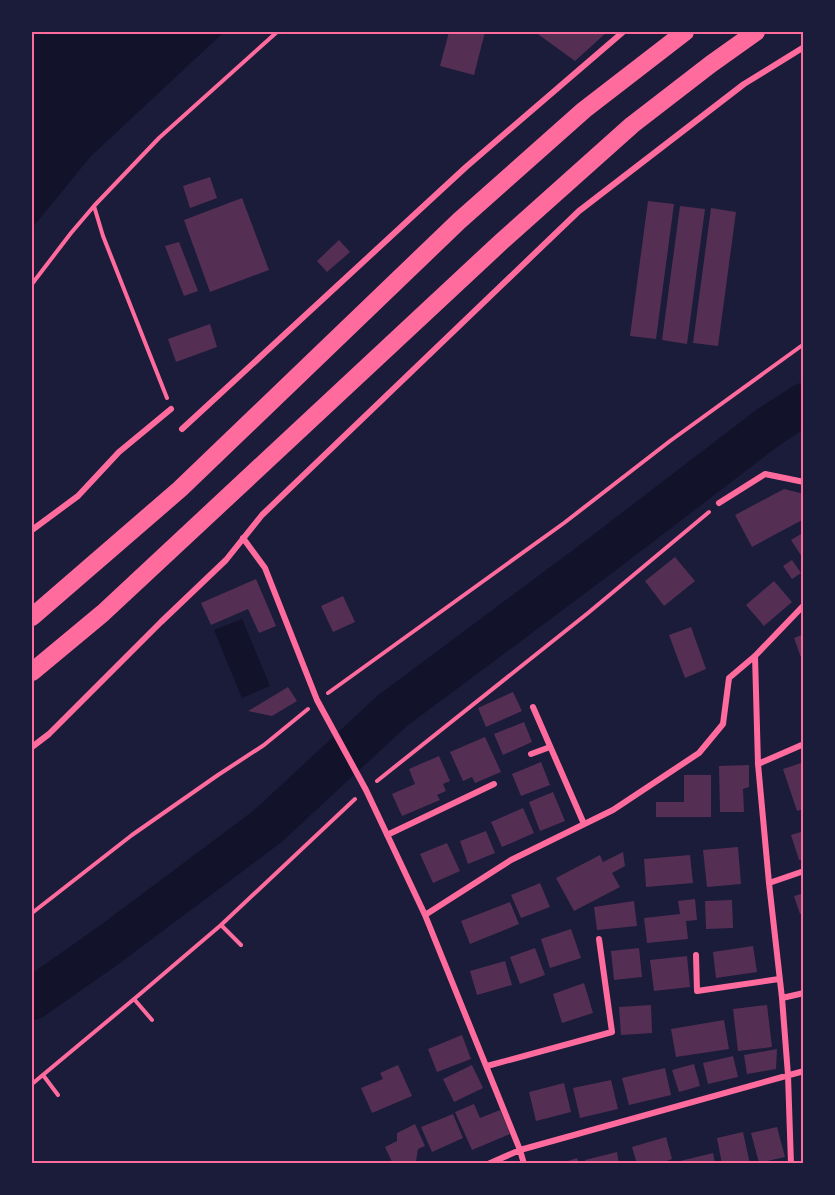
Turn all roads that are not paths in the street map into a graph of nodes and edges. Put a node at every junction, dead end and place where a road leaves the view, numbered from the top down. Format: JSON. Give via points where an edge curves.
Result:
{"nodes":[{"id":1,"x":623,"y":32,"type":"edge"},
{"id":2,"x":685,"y":32,"type":"edge"},
{"id":3,"x":756,"y":32,"type":"edge"},
{"id":4,"x":804,"y":48,"type":"edge"},
{"id":5,"x":171,"y":409,"type":"road end"},
{"id":6,"x":182,"y":429,"type":"dead end"},
{"id":7,"x":804,"y":482,"type":"edge"},
{"id":8,"x":719,"y":503,"type":"dead end"},
{"id":9,"x":32,"y":530,"type":"edge"},
{"id":10,"x":243,"y":538,"type":"junction"},
{"id":11,"x":804,"y":605,"type":"edge"},
{"id":12,"x":32,"y":617,"type":"edge"},
{"id":13,"x":755,"y":656,"type":"junction"},
{"id":14,"x":32,"y":672,"type":"edge"},
{"id":15,"x":533,"y":707,"type":"dead end"},
{"id":16,"x":804,"y":744,"type":"edge"},
{"id":17,"x":32,"y":747,"type":"edge"},
{"id":18,"x":550,"y":747,"type":"junction"},
{"id":19,"x":531,"y":754,"type":"dead end"},
{"id":20,"x":758,"y":764,"type":"junction"},
{"id":21,"x":494,"y":784,"type":"dead end"},
{"id":22,"x":584,"y":824,"type":"junction"},
{"id":23,"x":387,"y":835,"type":"junction"},
{"id":24,"x":804,"y":871,"type":"edge"},
{"id":25,"x":769,"y":883,"type":"junction"},
{"id":26,"x":425,"y":915,"type":"junction"},
{"id":27,"x":599,"y":939,"type":"dead end"},
{"id":28,"x":696,"y":955,"type":"dead end"},
{"id":29,"x":780,"y":979,"type":"junction"},
{"id":30,"x":804,"y":993,"type":"edge"},
{"id":31,"x":782,"y":998,"type":"junction"},
{"id":32,"x":487,"y":1066,"type":"junction"},
{"id":33,"x":804,"y":1071,"type":"edge"},
{"id":34,"x":788,"y":1075,"type":"junction"},
{"id":35,"x":520,"y":1150,"type":"junction"},
{"id":36,"x":488,"y":1164,"type":"edge"},
{"id":37,"x":524,"y":1164,"type":"edge"},
{"id":38,"x":791,"y":1164,"type":"edge"}],
"edges":[{"from":1,"to":6,"type":"street","via":[[466,167]]},
{"from":2,"to":12,"type":"highway","via":[[584,110],[459,221],[180,489]]},
{"from":3,"to":14,"type":"highway","via":[[632,125],[103,613]]},
{"from":4,"to":10,"type":"street","via":[[744,84],[579,211],[262,515]]},
{"from":5,"to":9,"type":"street","via":[[119,452],[78,496]]},
{"from":7,"to":8,"type":"street","via":[[765,474]]},
{"from":10,"to":17,"type":"street","via":[[226,560]]},
{"from":10,"to":23,"type":"street","via":[[266,568],[317,700]]},
{"from":11,"to":13,"type":"street"},
{"from":13,"to":20,"type":"street"},
{"from":13,"to":22,"type":"street","via":[[729,678],[723,724],[699,753],[613,810]]},
{"from":15,"to":18,"type":"street"},
{"from":16,"to":20,"type":"street"},
{"from":18,"to":19,"type":"street"},
{"from":18,"to":22,"type":"street"},
{"from":20,"to":25,"type":"street"},
{"from":21,"to":23,"type":"street"},
{"from":22,"to":26,"type":"street","via":[[511,860]]},
{"from":23,"to":26,"type":"street"},
{"from":24,"to":25,"type":"street"},
{"from":25,"to":29,"type":"street"},
{"from":26,"to":32,"type":"street"},
{"from":27,"to":32,"type":"street","via":[[612,1032]]},
{"from":28,"to":29,"type":"street","via":[[697,991]]},
{"from":29,"to":31,"type":"street"},
{"from":30,"to":31,"type":"street"},
{"from":31,"to":34,"type":"street"},
{"from":32,"to":35,"type":"street"},
{"from":33,"to":34,"type":"street"},
{"from":34,"to":35,"type":"street"},
{"from":34,"to":38,"type":"street"},
{"from":35,"to":36,"type":"street"},
{"from":35,"to":37,"type":"street"}]}
